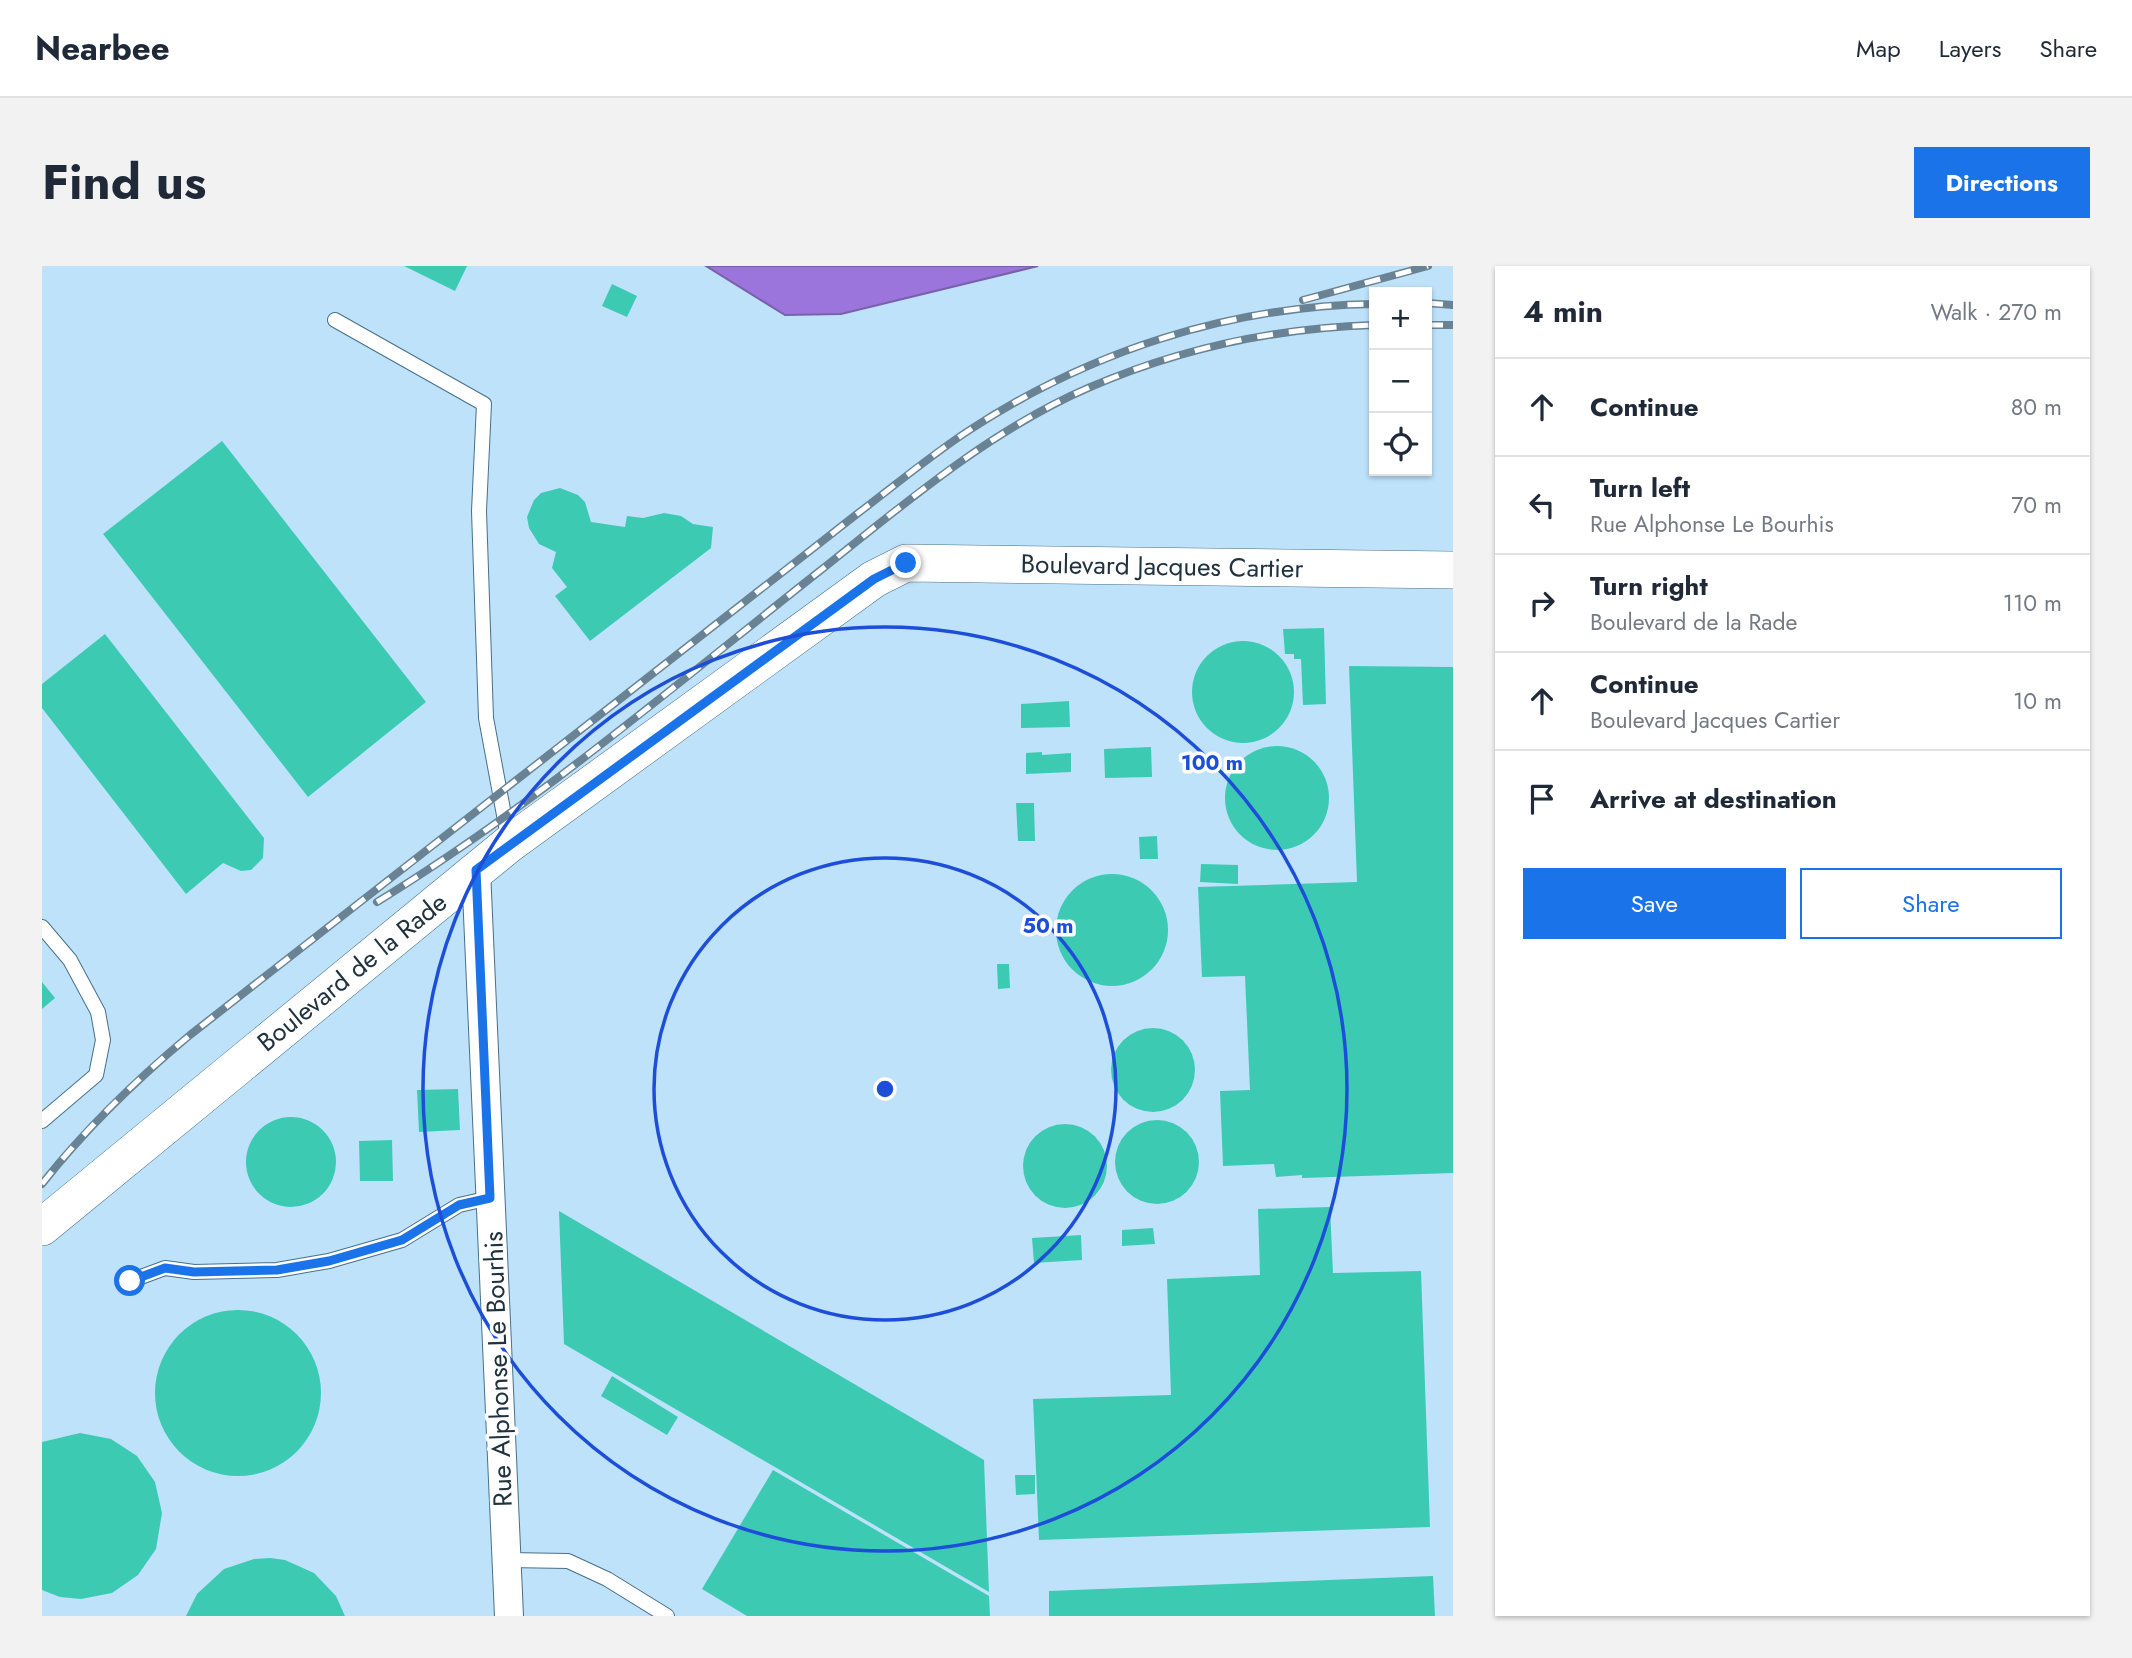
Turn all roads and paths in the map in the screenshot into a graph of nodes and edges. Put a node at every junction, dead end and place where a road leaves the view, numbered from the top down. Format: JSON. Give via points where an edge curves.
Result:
{"nodes":[{"id":1,"x":335,"y":320,"type":"dead end"},
{"id":2,"x":1453,"y":570,"type":"edge"},
{"id":3,"x":874,"y":579,"type":"joint"},
{"id":4,"x":509,"y":844,"type":"junction"},
{"id":5,"x":476,"y":870,"type":"junction"},
{"id":6,"x":42,"y":928,"type":"edge"},
{"id":7,"x":42,"y":1121,"type":"edge"},
{"id":8,"x":490,"y":1198,"type":"junction"},
{"id":9,"x":42,"y":1227,"type":"edge"},
{"id":10,"x":130,"y":1281,"type":"dead end"},
{"id":11,"x":506,"y":1560,"type":"junction"},
{"id":12,"x":512,"y":1614,"type":"edge"},
{"id":13,"x":667,"y":1616,"type":"edge"}],
"edges":[{"from":1,"to":4,"type":"lane","via":[[484,404],[479,511],[486,718]]},
{"from":2,"to":3,"type":"street","name":"Boulevard Jacques Cartier","via":[[906,563]]},
{"from":3,"to":4,"type":"street","name":"Boulevard de la Rade"},
{"from":4,"to":5,"type":"street","name":"Boulevard de la Rade"},
{"from":5,"to":8,"type":"street","name":"Rue Alphonse Le Bourhis"},
{"from":5,"to":9,"type":"street","name":"Boulevard de la Rade"},
{"from":6,"to":7,"type":"lane","via":[[70,960],[98,1012],[103,1040],[96,1074]]},
{"from":8,"to":10,"type":"lane","via":[[459,1205],[402,1240],[329,1261],[277,1270],[165,1268]]},
{"from":8,"to":11,"type":"street","name":"Rue Alphonse Le Bourhis"},
{"from":11,"to":12,"type":"street","name":"Rue Alphonse Le Bourhis"},
{"from":11,"to":13,"type":"lane","via":[[568,1561]]}]}
